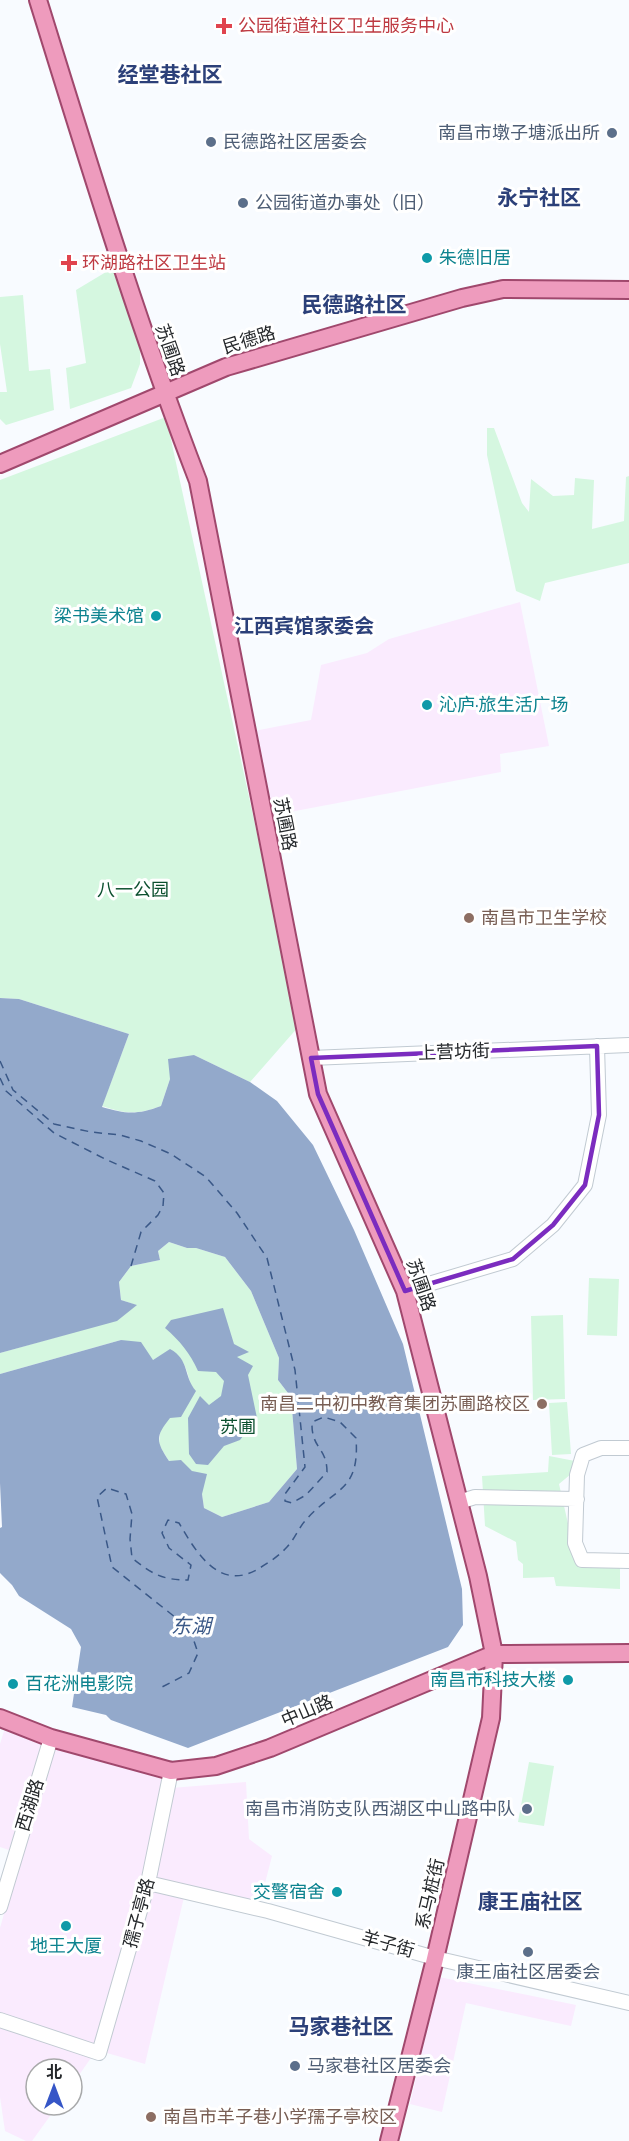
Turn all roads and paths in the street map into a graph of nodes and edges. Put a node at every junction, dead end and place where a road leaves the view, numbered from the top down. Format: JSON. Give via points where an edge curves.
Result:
{"nodes":[{"id":1,"x":38,"y":0,"type":"edge"},
{"id":2,"x":629,"y":290,"type":"edge"},
{"id":3,"x":164,"y":393,"type":"junction"},
{"id":4,"x":0,"y":464,"type":"edge"},
{"id":5,"x":629,"y":1045,"type":"edge"},
{"id":6,"x":597,"y":1046,"type":"junction"},
{"id":7,"x":310,"y":1058,"type":"junction"},
{"id":8,"x":405,"y":1291,"type":"junction"},
{"id":9,"x":629,"y":1448,"type":"edge"},
{"id":10,"x":576,"y":1499,"type":"junction"},
{"id":11,"x":459,"y":1502,"type":"junction"},
{"id":12,"x":629,"y":1561,"type":"edge"},
{"id":13,"x":629,"y":1653,"type":"edge"},
{"id":14,"x":494,"y":1654,"type":"junction"},
{"id":15,"x":0,"y":1718,"type":"edge"},
{"id":16,"x":51,"y":1738,"type":"junction"},
{"id":17,"x":171,"y":1771,"type":"junction"},
{"id":18,"x":7,"y":1855,"type":"dead end"},
{"id":19,"x":0,"y":1880,"type":"edge"},
{"id":20,"x":148,"y":1883,"type":"junction"},
{"id":21,"x":0,"y":1907,"type":"edge"},
{"id":22,"x":435,"y":1958,"type":"junction"},
{"id":23,"x":629,"y":2003,"type":"edge"},
{"id":24,"x":0,"y":2020,"type":"edge"},
{"id":25,"x":389,"y":2141,"type":"edge"}],
"edges":[{"from":1,"to":3,"type":"main road","name":"苏圃路"},
{"from":2,"to":3,"type":"main road","name":"民德路","via":[[503,289],[462,297],[226,367]]},
{"from":3,"to":4,"type":"main road","name":"民德路"},
{"from":3,"to":7,"type":"main road","name":"苏圃路","via":[[198,481]]},
{"from":5,"to":6,"type":"street","name":"上营坊街"},
{"from":6,"to":7,"type":"street","name":"上营坊街"},
{"from":6,"to":8,"type":"street","via":[[599,1115],[585,1185],[553,1226],[513,1259]]},
{"from":7,"to":8,"type":"main road","name":"苏圃路","via":[[318,1094]]},
{"from":8,"to":11,"type":"main road","name":"苏圃路"},
{"from":9,"to":10,"type":"street","via":[[601,1448],[583,1455],[576,1475]]},
{"from":10,"to":11,"type":"street","via":[[475,1497]]},
{"from":10,"to":12,"type":"street","via":[[575,1543],[582,1560]]},
{"from":11,"to":14,"type":"main road","name":"苏圃路"},
{"from":13,"to":14,"type":"main road","name":"中山路"},
{"from":14,"to":17,"type":"main road","name":"中山路","via":[[270,1748],[216,1766]]},
{"from":14,"to":22,"type":"main road","name":"系马桩街","via":[[491,1719]]},
{"from":15,"to":16,"type":"main road","name":"中山路"},
{"from":16,"to":17,"type":"main road","name":"中山路"},
{"from":16,"to":21,"type":"street","name":"西湖路"},
{"from":17,"to":20,"type":"street","name":"孺子亭路"},
{"from":18,"to":19,"type":"street"},
{"from":20,"to":22,"type":"street","name":"羊子街","via":[[268,1911]]},
{"from":20,"to":24,"type":"street","name":"孺子亭路","via":[[99,2053]]},
{"from":22,"to":23,"type":"street","name":"羊子街"},
{"from":22,"to":25,"type":"main road","name":"系马桩街"}]}
